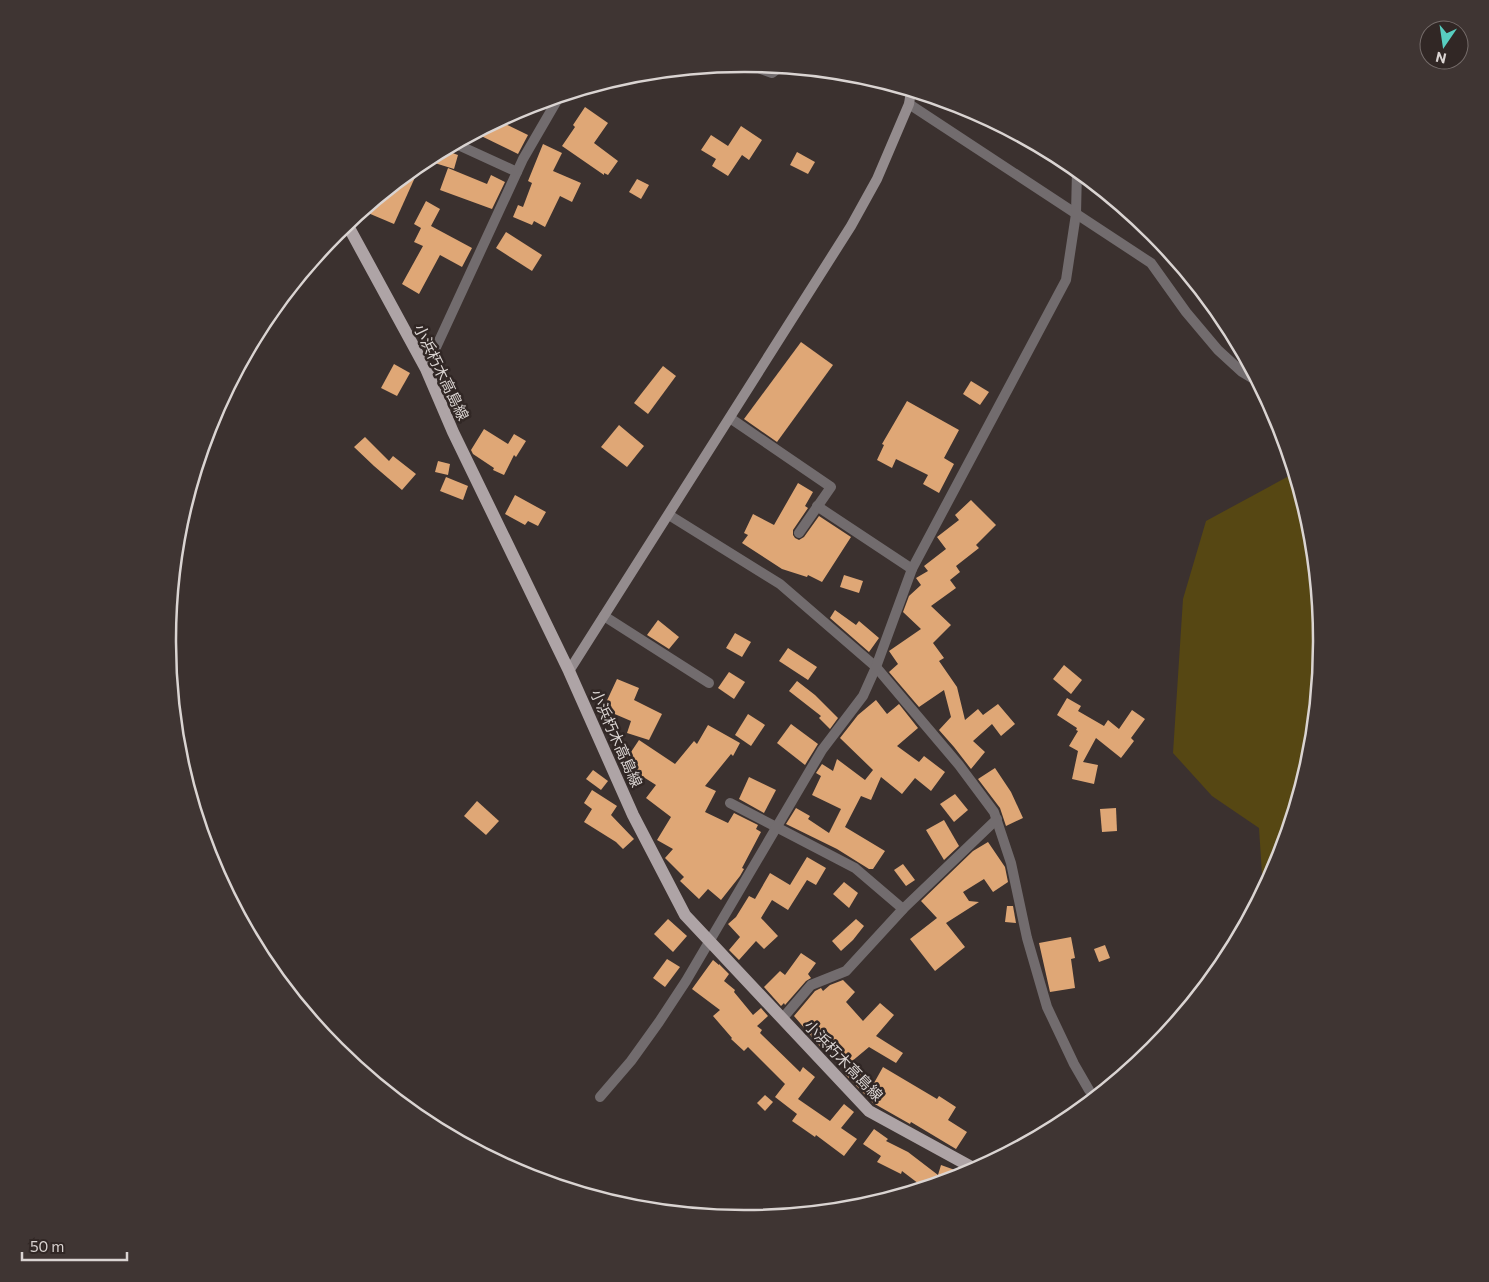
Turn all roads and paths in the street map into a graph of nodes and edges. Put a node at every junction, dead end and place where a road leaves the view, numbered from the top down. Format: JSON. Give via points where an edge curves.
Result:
{"nodes":[{"id":1,"x":910,"y":98,"type":"edge"},
{"id":2,"x":909,"y":104,"type":"junction"},
{"id":3,"x":554,"y":106,"type":"edge"},
{"id":4,"x":463,"y":147,"type":"edge"},
{"id":5,"x":517,"y":172,"type":"junction"},
{"id":6,"x":1077,"y":180,"type":"edge"},
{"id":7,"x":1076,"y":214,"type":"junction"},
{"id":8,"x":351,"y":232,"type":"edge"},
{"id":9,"x":426,"y":369,"type":"junction"},
{"id":10,"x":1246,"y":374,"type":"edge"},
{"id":11,"x":730,"y":418,"type":"junction"},
{"id":12,"x":817,"y":506,"type":"junction"},
{"id":13,"x":669,"y":514,"type":"junction"},
{"id":14,"x":799,"y":533,"type":"dead end"},
{"id":15,"x":912,"y":569,"type":"junction"},
{"id":16,"x":604,"y":616,"type":"junction"},
{"id":17,"x":876,"y":667,"type":"junction"},
{"id":18,"x":569,"y":670,"type":"junction"},
{"id":19,"x":709,"y":683,"type":"dead end"},
{"id":20,"x":730,"y":804,"type":"dead end"},
{"id":21,"x":997,"y":819,"type":"junction"},
{"id":22,"x":777,"y":828,"type":"junction"},
{"id":23,"x":903,"y":909,"type":"junction"},
{"id":24,"x":709,"y":942,"type":"junction"},
{"id":25,"x":782,"y":1019,"type":"junction"},
{"id":26,"x":1089,"y":1090,"type":"dead end"},
{"id":27,"x":600,"y":1097,"type":"dead end"},
{"id":28,"x":966,"y":1164,"type":"edge"}],
"edges":[{"from":1,"to":2,"type":"main road"},
{"from":2,"to":7,"type":"street"},
{"from":2,"to":11,"type":"main road","via":[[877,178],[851,226]]},
{"from":3,"to":5,"type":"street"},
{"from":4,"to":5,"type":"street"},
{"from":5,"to":9,"type":"street"},
{"from":6,"to":7,"type":"street"},
{"from":7,"to":10,"type":"street","via":[[1150,263],[1218,350]]},
{"from":7,"to":15,"type":"street","via":[[1066,280]]},
{"from":8,"to":9,"type":"main road","name":"小浜朽木高島線"},
{"from":9,"to":18,"type":"main road","name":"小浜朽木高島線","via":[[453,432]]},
{"from":11,"to":12,"type":"street","via":[[831,487]]},
{"from":11,"to":13,"type":"main road"},
{"from":12,"to":14,"type":"street"},
{"from":12,"to":15,"type":"street"},
{"from":13,"to":16,"type":"main road"},
{"from":13,"to":17,"type":"street","via":[[780,584]]},
{"from":15,"to":17,"type":"street"},
{"from":16,"to":18,"type":"main road"},
{"from":16,"to":19,"type":"street"},
{"from":17,"to":21,"type":"street","via":[[959,766]]},
{"from":17,"to":22,"type":"street","via":[[863,696],[822,750]]},
{"from":18,"to":24,"type":"main road","name":"小浜朽木高島線","via":[[633,815],[685,915]]},
{"from":20,"to":22,"type":"street"},
{"from":21,"to":23,"type":"street"},
{"from":21,"to":26,"type":"street","via":[[1047,1007]]},
{"from":22,"to":23,"type":"street","via":[[855,868]]},
{"from":22,"to":24,"type":"street"},
{"from":23,"to":25,"type":"street","via":[[846,971],[811,985]]},
{"from":24,"to":25,"type":"main road","name":"小浜朽木高島線"},
{"from":24,"to":27,"type":"street","via":[[660,1022]]},
{"from":25,"to":28,"type":"main road","name":"小浜朽木高島線","via":[[868,1111]]}]}
